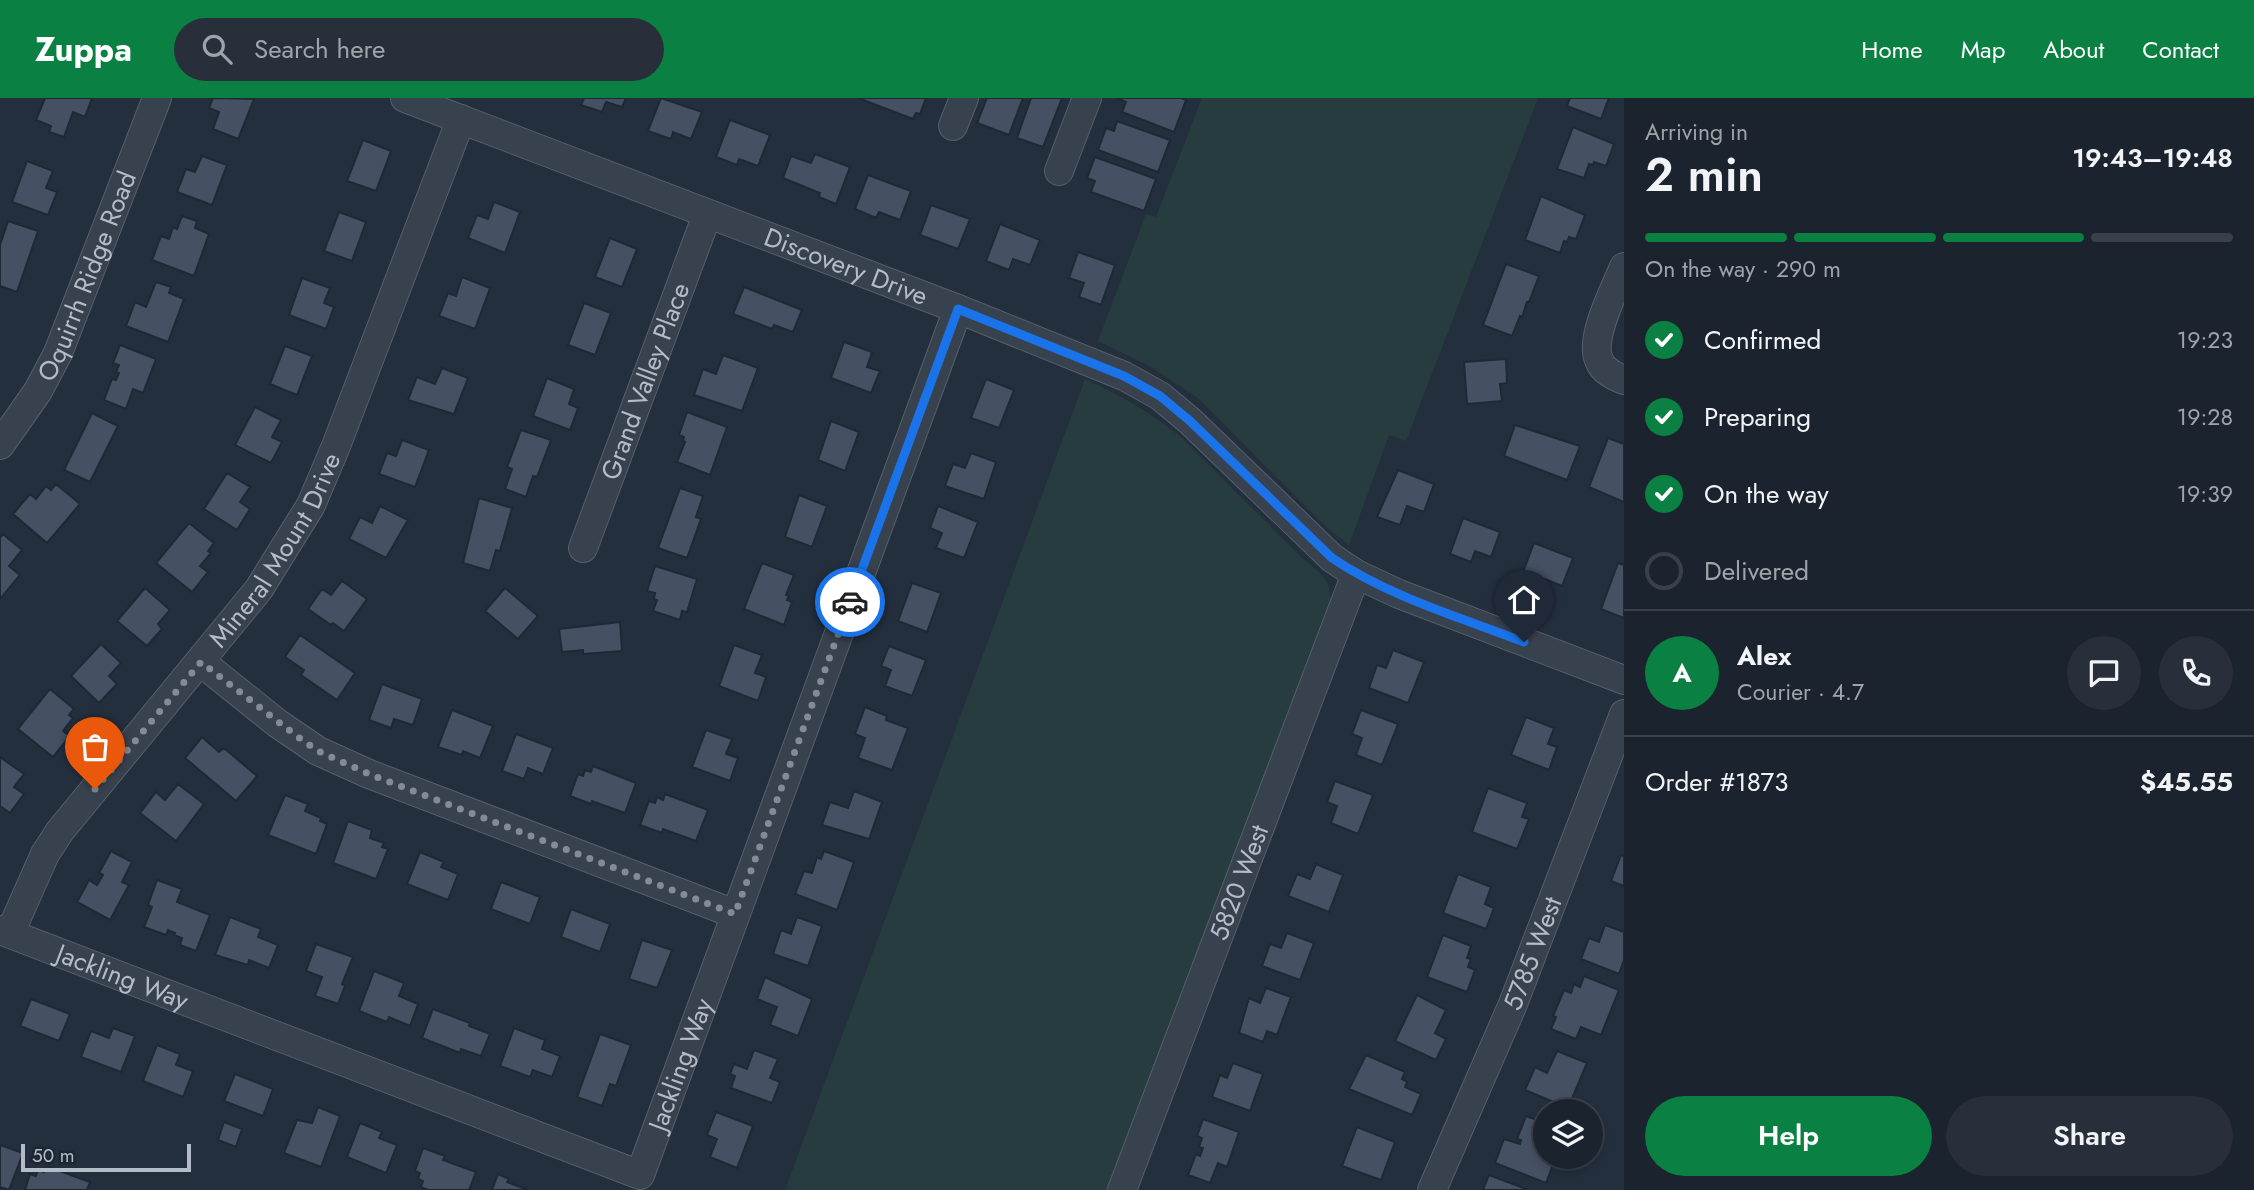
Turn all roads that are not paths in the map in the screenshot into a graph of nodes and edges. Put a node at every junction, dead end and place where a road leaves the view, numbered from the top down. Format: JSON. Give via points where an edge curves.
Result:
{"nodes":[{"id":1,"x":157,"y":98,"type":"edge"},
{"id":2,"x":405,"y":98,"type":"edge"},
{"id":3,"x":964,"y":98,"type":"edge"},
{"id":4,"x":1087,"y":98,"type":"edge"},
{"id":5,"x":461,"y":119,"type":"junction"},
{"id":6,"x":953,"y":126,"type":"dead end"},
{"id":7,"x":1059,"y":171,"type":"dead end"},
{"id":8,"x":707,"y":215,"type":"junction"},
{"id":9,"x":1624,"y":267,"type":"edge"},
{"id":10,"x":958,"y":309,"type":"junction"},
{"id":11,"x":1624,"y":380,"type":"edge"},
{"id":12,"x":0,"y":445,"type":"edge"},
{"id":13,"x":583,"y":548,"type":"dead end"},
{"id":14,"x":1356,"y":574,"type":"junction"},
{"id":15,"x":201,"y":662,"type":"junction"},
{"id":16,"x":1624,"y":680,"type":"edge"},
{"id":17,"x":1624,"y":714,"type":"edge"},
{"id":18,"x":735,"y":914,"type":"junction"},
{"id":19,"x":5,"y":932,"type":"edge"},
{"id":20,"x":1122,"y":1190,"type":"edge"},
{"id":21,"x":1432,"y":1190,"type":"edge"}],
"edges":[{"from":1,"to":12,"type":"street","name":"Oquirrh Ridge Road","via":[[58,353]]},
{"from":2,"to":5,"type":"street","name":"Discovery Drive"},
{"from":3,"to":6,"type":"street"},
{"from":4,"to":7,"type":"street"},
{"from":5,"to":8,"type":"street","name":"Discovery Drive"},
{"from":5,"to":15,"type":"street","name":"Mineral Mount Drive","via":[[311,505],[259,589]]},
{"from":8,"to":10,"type":"street","name":"Discovery Drive"},
{"from":8,"to":13,"type":"street","name":"Grand Valley Place"},
{"from":9,"to":11,"type":"street","via":[[1597,344],[1602,366]]},
{"from":10,"to":14,"type":"street","name":"Discovery Drive","via":[[1124,376],[1160,396],[1332,558]]},
{"from":10,"to":18,"type":"street","name":"Jackling Way"},
{"from":14,"to":16,"type":"street","name":"Discovery Drive"},
{"from":14,"to":20,"type":"street","name":"5820 West"},
{"from":15,"to":18,"type":"street","via":[[277,723],[331,757]]},
{"from":15,"to":19,"type":"street","name":"Mineral Mount Drive","via":[[60,831]]},
{"from":17,"to":21,"type":"street","name":"5785 West","via":[[1498,1041]]},
{"from":18,"to":19,"type":"street","name":"Jackling Way","via":[[640,1175]]}]}
